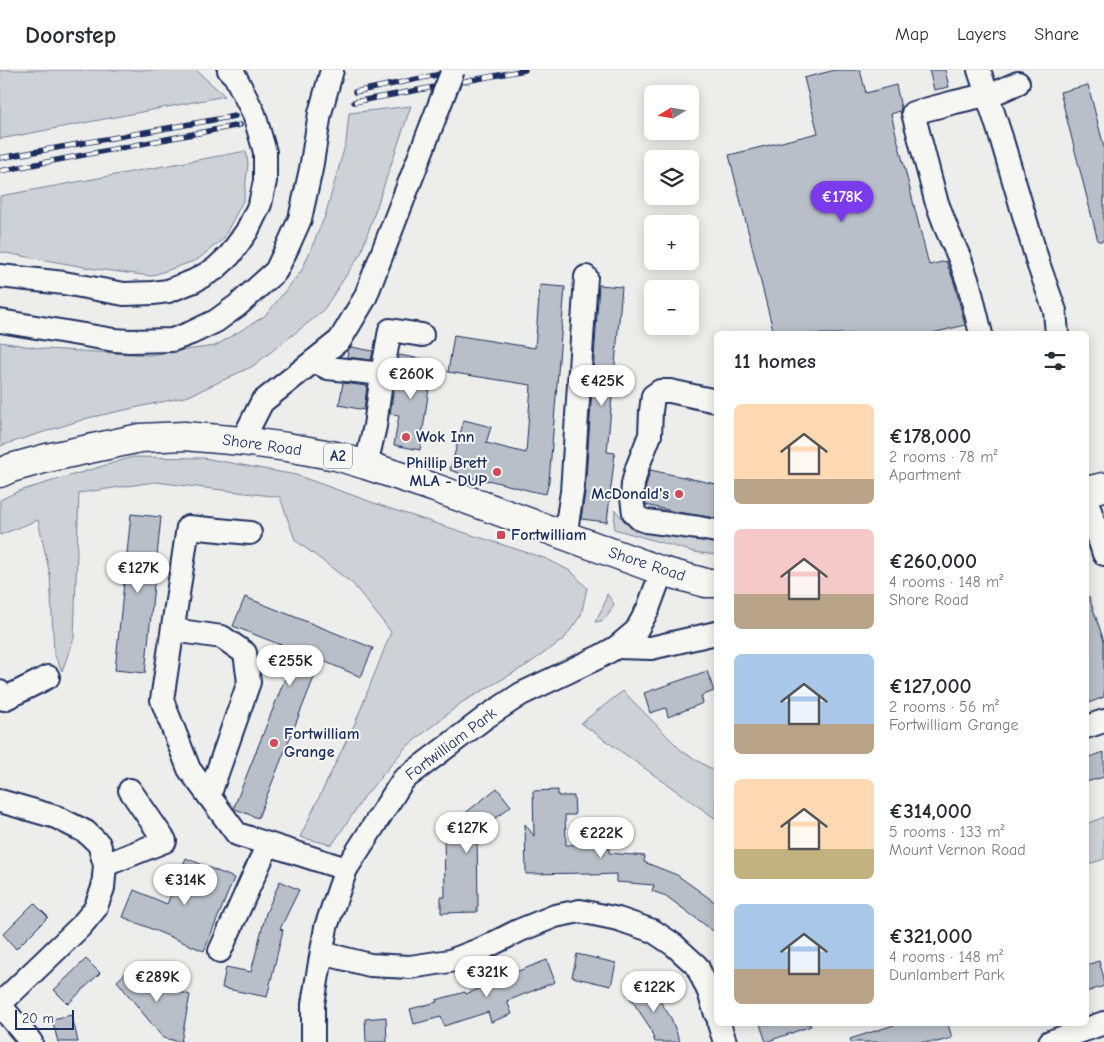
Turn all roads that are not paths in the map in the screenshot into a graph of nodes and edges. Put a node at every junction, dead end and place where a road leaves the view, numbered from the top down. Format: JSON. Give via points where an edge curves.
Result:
{"nodes":[{"id":1,"x":229,"y":70,"type":"edge"},
{"id":2,"x":332,"y":70,"type":"edge"},
{"id":3,"x":452,"y":70,"type":"edge"},
{"id":4,"x":980,"y":70,"type":"edge"},
{"id":5,"x":1018,"y":83,"type":"dead end"},
{"id":6,"x":988,"y":96,"type":"junction"},
{"id":7,"x":0,"y":276,"type":"edge"},
{"id":8,"x":586,"y":277,"type":"dead end"},
{"id":9,"x":0,"y":321,"type":"edge"},
{"id":10,"x":980,"y":331,"type":"edge"},
{"id":11,"x":1057,"y":331,"type":"edge"},
{"id":12,"x":422,"y":335,"type":"dead end"},
{"id":13,"x":314,"y":361,"type":"junction"},
{"id":14,"x":382,"y":374,"type":"junction"},
{"id":15,"x":714,"y":401,"type":"edge"},
{"id":16,"x":242,"y":441,"type":"junction"},
{"id":17,"x":366,"y":465,"type":"junction"},
{"id":18,"x":0,"y":473,"type":"edge"},
{"id":19,"x":1104,"y":487,"type":"edge"},
{"id":20,"x":1089,"y":490,"type":"edge"},
{"id":21,"x":1089,"y":507,"type":"edge"},
{"id":22,"x":714,"y":531,"type":"edge"},
{"id":23,"x":250,"y":533,"type":"dead end"},
{"id":24,"x":565,"y":536,"type":"junction"},
{"id":25,"x":1104,"y":554,"type":"edge"},
{"id":26,"x":662,"y":571,"type":"junction"},
{"id":27,"x":714,"y":583,"type":"edge"},
{"id":28,"x":173,"y":630,"type":"junction"},
{"id":29,"x":714,"y":633,"type":"edge"},
{"id":30,"x":618,"y":647,"type":"junction"},
{"id":31,"x":48,"y":677,"type":"dead end"},
{"id":32,"x":0,"y":692,"type":"edge"},
{"id":33,"x":1104,"y":721,"type":"edge"},
{"id":34,"x":1089,"y":727,"type":"edge"},
{"id":35,"x":130,"y":790,"type":"dead end"},
{"id":36,"x":209,"y":796,"type":"junction"},
{"id":37,"x":0,"y":801,"type":"edge"},
{"id":38,"x":268,"y":844,"type":"junction"},
{"id":39,"x":105,"y":865,"type":"junction"},
{"id":40,"x":346,"y":869,"type":"junction"},
{"id":41,"x":220,"y":952,"type":"dead end"},
{"id":42,"x":322,"y":953,"type":"junction"},
{"id":43,"x":0,"y":1004,"type":"edge"},
{"id":44,"x":714,"y":1008,"type":"edge"},
{"id":45,"x":1104,"y":1022,"type":"edge"},
{"id":46,"x":720,"y":1026,"type":"edge"},
{"id":47,"x":31,"y":1042,"type":"edge"},
{"id":48,"x":313,"y":1042,"type":"edge"},
{"id":49,"x":725,"y":1042,"type":"edge"},
{"id":50,"x":1050,"y":1042,"type":"edge"}],
"edges":[{"from":1,"to":7,"type":"street","via":[[254,114],[265,152],[265,181],[260,204],[247,231],[215,269],[168,291],[124,294]]},
{"from":2,"to":9,"type":"street","via":[[320,113],[300,219],[288,246],[276,271],[216,322],[172,340],[130,341]]},
{"from":3,"to":13,"type":"street","bridge":true,"via":[[365,298],[340,340]]},
{"from":4,"to":6,"type":"street"},
{"from":5,"to":6,"type":"street"},
{"from":6,"to":10,"type":"street","via":[[913,114],[936,200],[970,285]]},
{"from":6,"to":11,"type":"street","via":[[1055,311]]},
{"from":8,"to":24,"type":"street","via":[[572,492]]},
{"from":12,"to":14,"type":"street","via":[[390,330]]},
{"from":13,"to":14,"type":"street","via":[[328,368]]},
{"from":13,"to":16,"type":"street","via":[[262,402]]},
{"from":14,"to":17,"type":"street"},
{"from":15,"to":22,"type":"street","via":[[670,390],[653,396],[650,435],[635,476],[632,498],[634,513],[640,519]]},
{"from":16,"to":17,"type":"main road","name":"Shore Road","number":"A2","via":[[336,456]]},
{"from":16,"to":18,"type":"main road","name":"Shore Road","number":"A2","via":[[184,436],[140,438],[48,458]]},
{"from":17,"to":24,"type":"main road","name":"Shore Road","number":"A2"},
{"from":19,"to":20,"type":"main road"},
{"from":21,"to":25,"type":"street"},
{"from":23,"to":28,"type":"street","via":[[188,527]]},
{"from":24,"to":26,"type":"main road","name":"Shore Road","number":"A2"},
{"from":26,"to":27,"type":"main road","name":"Shore Road","number":"A2"},
{"from":26,"to":30,"type":"street","name":"Fortwilliam Park","via":[[636,631]]},
{"from":28,"to":36,"type":"street","via":[[162,700],[189,769]]},
{"from":28,"to":36,"type":"street","via":[[222,638],[245,653],[249,682]]},
{"from":29,"to":30,"type":"street","via":[[651,648]]},
{"from":30,"to":40,"type":"street","name":"Fortwilliam Park","via":[[521,694],[403,780]]},
{"from":31,"to":32,"type":"street","via":[[4,699]]},
{"from":33,"to":34,"type":"street"},
{"from":35,"to":39,"type":"street","via":[[165,841]]},
{"from":36,"to":38,"type":"street","via":[[237,834]]},
{"from":37,"to":39,"type":"street","via":[[56,817],[86,832],[99,844]]},
{"from":38,"to":40,"type":"street"},
{"from":38,"to":41,"type":"street"},
{"from":39,"to":43,"type":"street","via":[[103,888],[95,909]]},
{"from":40,"to":42,"type":"street","name":"Fortwilliam Park","via":[[326,927]]},
{"from":42,"to":44,"type":"street","via":[[370,965],[410,967],[450,961],[554,916],[580,911],[653,931],[674,944],[697,966]]},
{"from":42,"to":48,"type":"street","name":"Fortwilliam Park","via":[[312,1004]]},
{"from":43,"to":47,"type":"street"},
{"from":45,"to":50,"type":"street"},
{"from":46,"to":49,"type":"street"}]}
